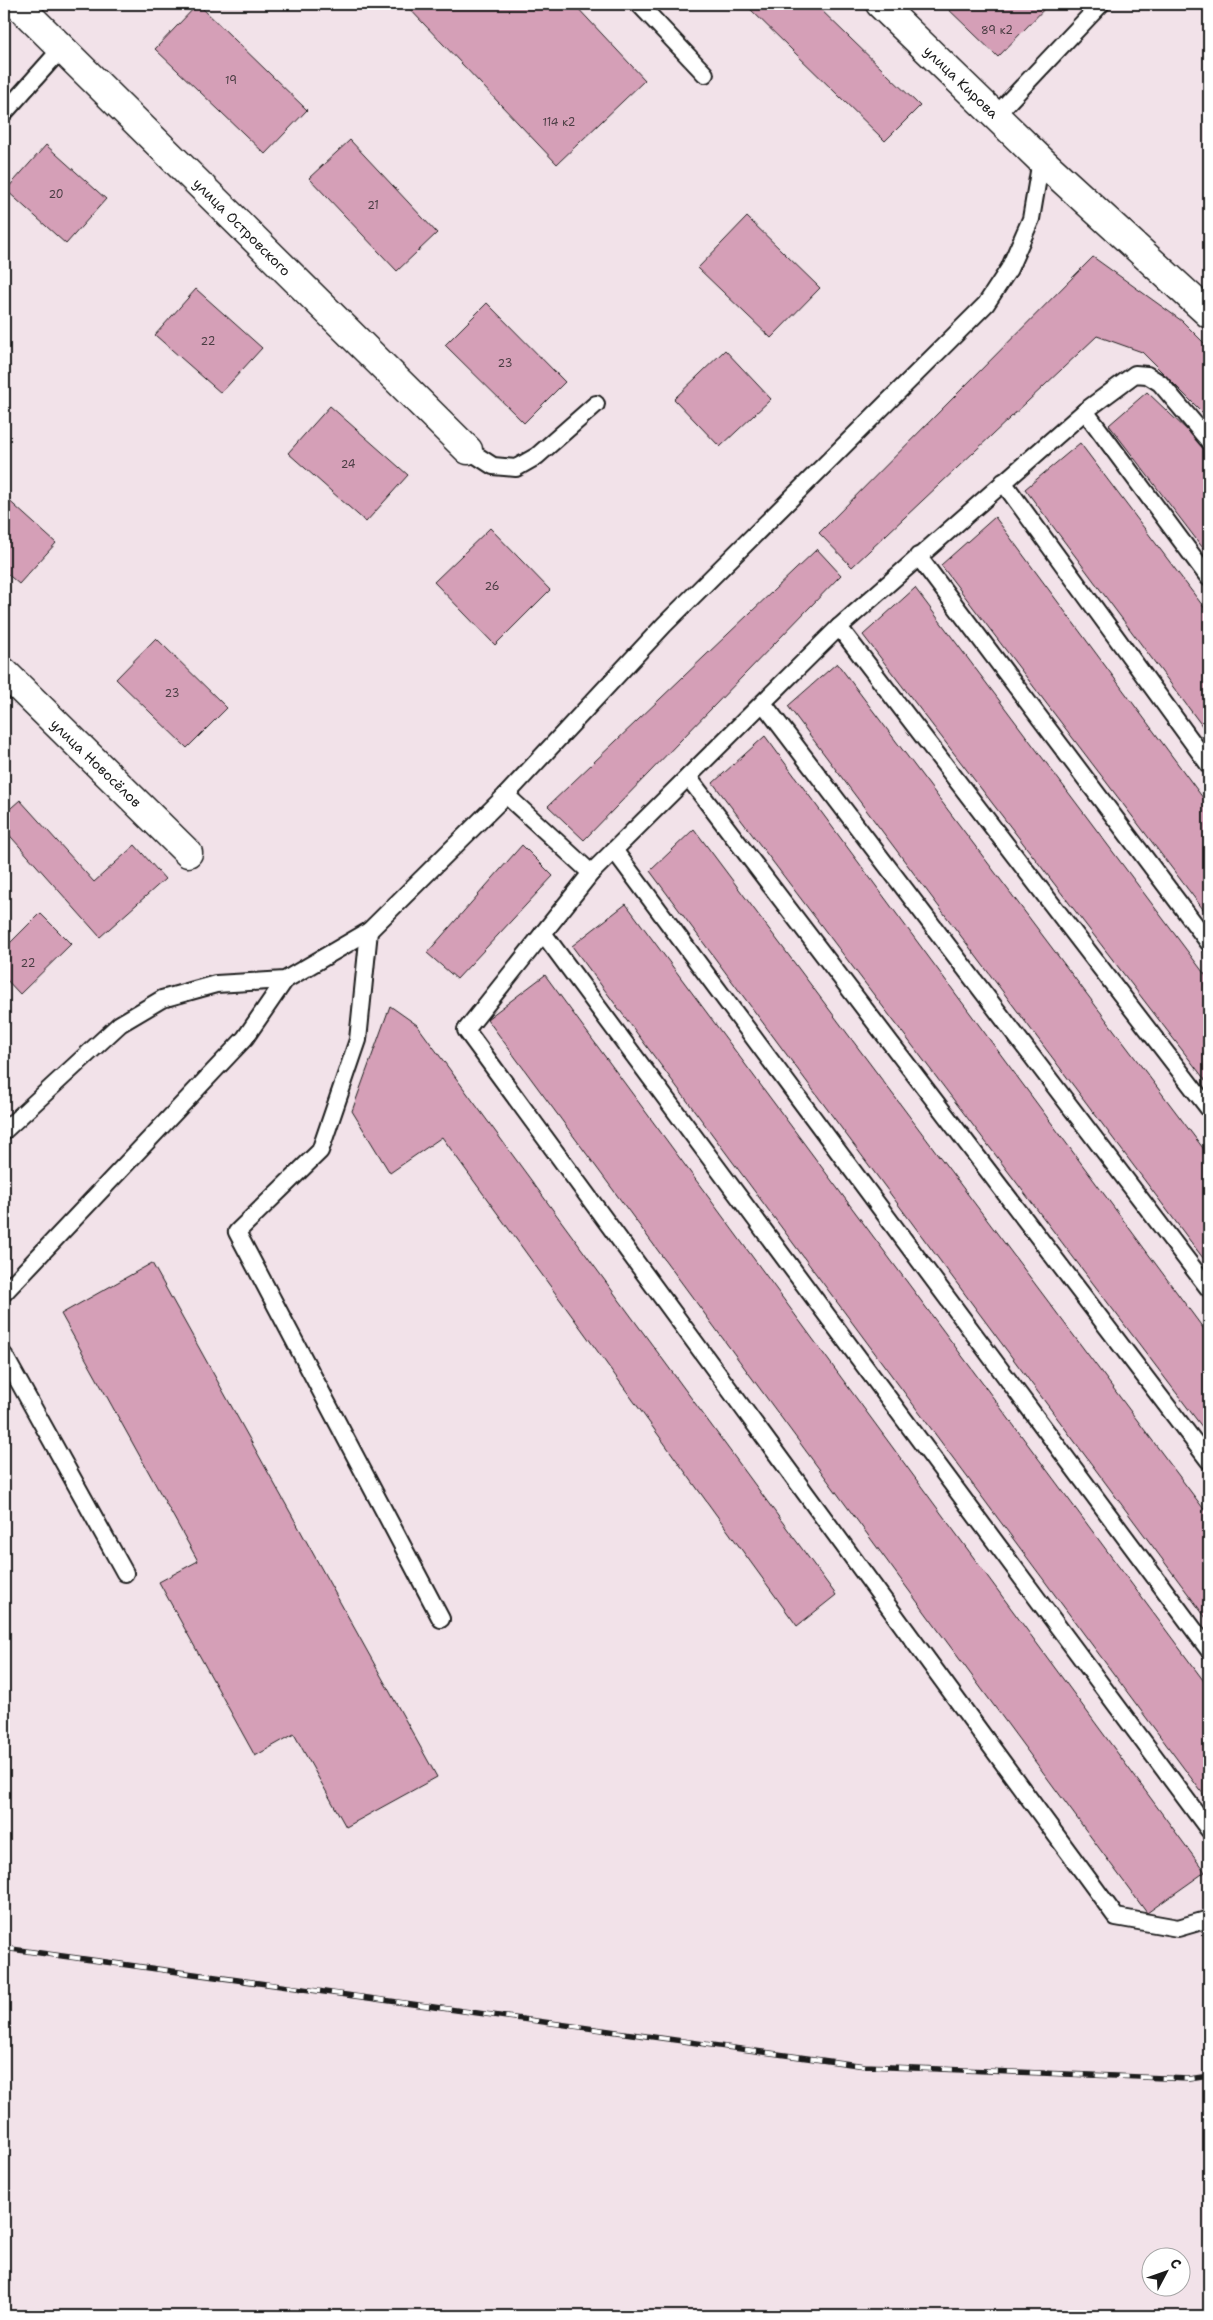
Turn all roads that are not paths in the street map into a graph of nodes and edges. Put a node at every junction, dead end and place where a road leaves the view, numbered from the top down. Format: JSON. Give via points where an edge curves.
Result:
{"nodes":[{"id":1,"x":17,"y":4,"type":"edge"},
{"id":2,"x":639,"y":4,"type":"edge"},
{"id":3,"x":880,"y":4,"type":"edge"},
{"id":4,"x":1101,"y":4,"type":"edge"},
{"id":5,"x":61,"y":49,"type":"junction"},
{"id":6,"x":705,"y":74,"type":"dead end"},
{"id":7,"x":4,"y":113,"type":"edge"},
{"id":8,"x":996,"y":115,"type":"junction"},
{"id":9,"x":1041,"y":160,"type":"junction"},
{"id":10,"x":1209,"y":314,"type":"edge"},
{"id":11,"x":596,"y":404,"type":"dead end"},
{"id":12,"x":1084,"y":411,"type":"junction"},
{"id":13,"x":1209,"y":441,"type":"edge"},
{"id":14,"x":468,"y":450,"type":"joint"},
{"id":15,"x":1003,"y":482,"type":"junction"},
{"id":16,"x":918,"y":556,"type":"junction"},
{"id":17,"x":1209,"y":578,"type":"edge"},
{"id":18,"x":839,"y":627,"type":"junction"},
{"id":19,"x":4,"y":672,"type":"edge"},
{"id":20,"x":763,"y":703,"type":"junction"},
{"id":21,"x":1209,"y":765,"type":"edge"},
{"id":22,"x":688,"y":777,"type":"junction"},
{"id":23,"x":506,"y":795,"type":"junction"},
{"id":24,"x":614,"y":850,"type":"junction"},
{"id":25,"x":188,"y":853,"type":"dead end"},
{"id":26,"x":591,"y":873,"type":"junction"},
{"id":27,"x":369,"y":931,"type":"junction"},
{"id":28,"x":543,"y":933,"type":"junction"},
{"id":29,"x":1209,"y":943,"type":"edge"},
{"id":30,"x":285,"y":980,"type":"junction"},
{"id":31,"x":1209,"y":1109,"type":"edge"},
{"id":32,"x":4,"y":1131,"type":"edge"},
{"id":33,"x":1209,"y":1289,"type":"edge"},
{"id":34,"x":4,"y":1293,"type":"edge"},
{"id":35,"x":4,"y":1355,"type":"edge"},
{"id":36,"x":1209,"y":1461,"type":"edge"},
{"id":37,"x":126,"y":1573,"type":"dead end"},
{"id":38,"x":441,"y":1619,"type":"dead end"},
{"id":39,"x":1209,"y":1650,"type":"edge"},
{"id":40,"x":1209,"y":1830,"type":"edge"},
{"id":41,"x":1209,"y":1919,"type":"edge"}],
"edges":[{"from":1,"to":5,"type":"street","name":"улица Островского"},
{"from":2,"to":6,"type":"lane"},
{"from":3,"to":8,"type":"street","name":"улица Кирова"},
{"from":4,"to":8,"type":"lane"},
{"from":5,"to":7,"type":"lane"},
{"from":5,"to":14,"type":"street","name":"улица Островского"},
{"from":8,"to":9,"type":"street","name":"улица Кирова"},
{"from":9,"to":10,"type":"street","name":"улица Кирова"},
{"from":9,"to":23,"type":"lane","via":[[1031,219],[1009,269],[986,304],[664,625]]},
{"from":11,"to":14,"type":"lane","via":[[537,456],[516,468],[493,466]]},
{"from":12,"to":13,"type":"lane","via":[[1135,374],[1147,375],[1160,383]]},
{"from":12,"to":15,"type":"lane"},
{"from":12,"to":17,"type":"lane"},
{"from":15,"to":16,"type":"lane"},
{"from":15,"to":21,"type":"lane"},
{"from":16,"to":18,"type":"lane"},
{"from":16,"to":29,"type":"lane"},
{"from":18,"to":20,"type":"lane"},
{"from":18,"to":31,"type":"lane"},
{"from":19,"to":25,"type":"street","name":"улица Новосёлов"},
{"from":20,"to":22,"type":"lane"},
{"from":20,"to":33,"type":"lane"},
{"from":22,"to":24,"type":"lane"},
{"from":22,"to":36,"type":"lane"},
{"from":23,"to":26,"type":"lane"},
{"from":23,"to":27,"type":"lane"},
{"from":24,"to":26,"type":"lane"},
{"from":24,"to":39,"type":"lane"},
{"from":26,"to":28,"type":"lane"},
{"from":27,"to":30,"type":"lane"},
{"from":27,"to":38,"type":"lane","via":[[358,1040],[320,1151],[237,1232]]},
{"from":28,"to":40,"type":"lane"},
{"from":28,"to":41,"type":"lane","via":[[466,1030],[1116,1917],[1178,1928]]},
{"from":30,"to":32,"type":"lane","via":[[216,984],[162,1000],[120,1024]]},
{"from":30,"to":34,"type":"lane","via":[[245,1038]]},
{"from":35,"to":37,"type":"lane"}]}
